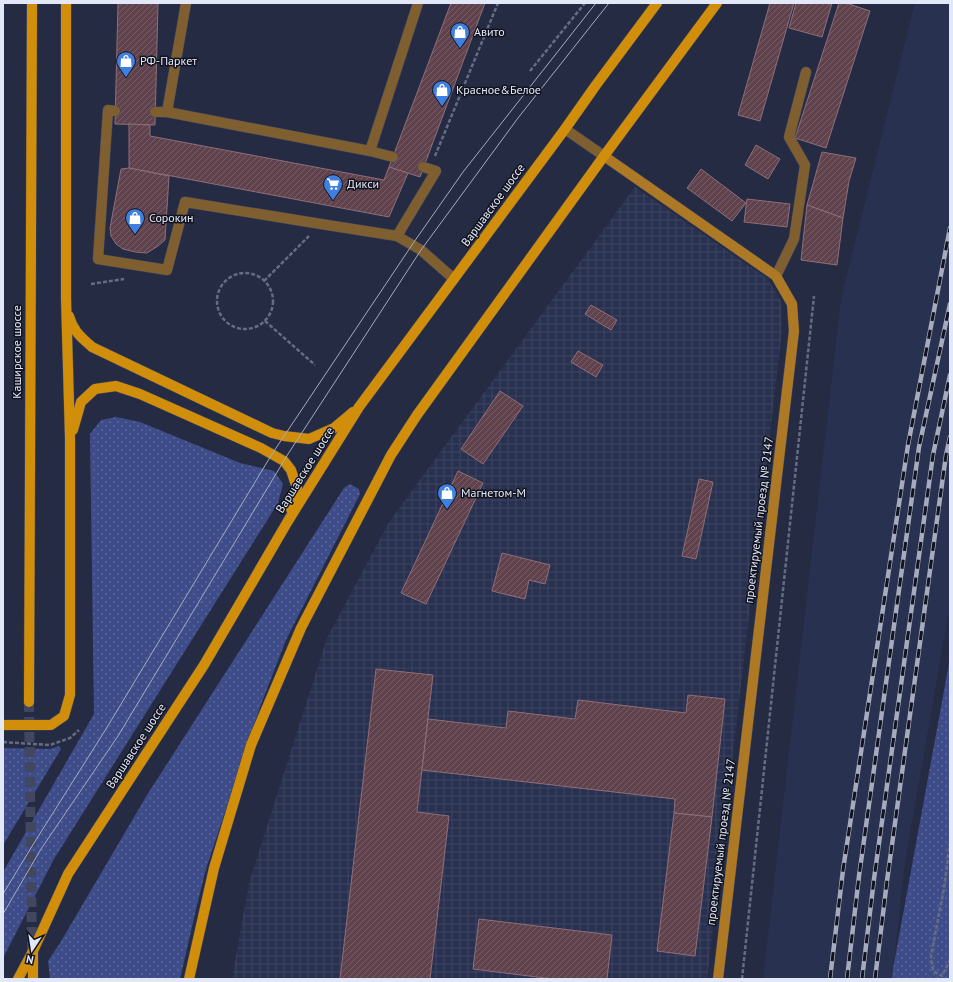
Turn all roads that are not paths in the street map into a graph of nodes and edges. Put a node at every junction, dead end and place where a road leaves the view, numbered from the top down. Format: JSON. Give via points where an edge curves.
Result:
{"nodes":[{"id":1,"x":32,"y":3,"type":"edge"},
{"id":2,"x":66,"y":3,"type":"edge"},
{"id":3,"x":186,"y":3,"type":"edge"},
{"id":4,"x":418,"y":3,"type":"edge"},
{"id":5,"x":658,"y":3,"type":"edge"},
{"id":6,"x":717,"y":3,"type":"edge"},
{"id":7,"x":806,"y":72,"type":"dead end"},
{"id":8,"x":115,"y":111,"type":"dead end"},
{"id":9,"x":155,"y":112,"type":"dead end"},
{"id":10,"x":167,"y":112,"type":"junction"},
{"id":11,"x":565,"y":129,"type":"junction"},
{"id":12,"x":370,"y":151,"type":"junction"},
{"id":13,"x":604,"y":156,"type":"junction"},
{"id":14,"x":393,"y":157,"type":"dead end"},
{"id":15,"x":426,"y":168,"type":"road end"},
{"id":16,"x":397,"y":236,"type":"junction"},
{"id":17,"x":776,"y":276,"type":"junction"},
{"id":18,"x":454,"y":279,"type":"junction"},
{"id":19,"x":66,"y":298,"type":"junction"},
{"id":20,"x":359,"y":407,"type":"junction"},
{"id":21,"x":70,"y":439,"type":"junction"},
{"id":22,"x":288,"y":520,"type":"junction"},
{"id":23,"x":29,"y":702,"type":"tunnel mouth"},
{"id":24,"x":3,"y":725,"type":"edge"},
{"id":25,"x":33,"y":951,"type":"junction"},
{"id":26,"x":18,"y":979,"type":"edge"},
{"id":27,"x":33,"y":979,"type":"edge"},
{"id":28,"x":189,"y":979,"type":"edge"},
{"id":29,"x":718,"y":979,"type":"edge"}],
"edges":[{"from":1,"to":23,"type":"main road","name":"Каширское шоссе"},
{"from":2,"to":19,"type":"main road"},
{"from":3,"to":10,"type":"street"},
{"from":4,"to":12,"type":"street"},
{"from":5,"to":11,"type":"main road","name":"Варшавское шоссе"},
{"from":6,"to":13,"type":"main road"},
{"from":7,"to":17,"type":"street","via":[[789,137],[805,165],[794,239]]},
{"from":8,"to":16,"type":"street","via":[[108,110],[98,260],[167,270],[185,202]]},
{"from":9,"to":10,"type":"street"},
{"from":10,"to":12,"type":"street"},
{"from":11,"to":13,"type":"street"},
{"from":11,"to":18,"type":"main road","name":"Варшавское шоссе"},
{"from":12,"to":14,"type":"street"},
{"from":13,"to":17,"type":"street","name":"проектируемый проезд № 2147"},
{"from":13,"to":28,"type":"main road","via":[[390,455],[301,628],[251,745],[214,868]]},
{"from":15,"to":16,"type":"street","via":[[436,171]]},
{"from":16,"to":18,"type":"street","via":[[421,250]]},
{"from":17,"to":29,"type":"street","name":"проектируемый проезд № 2147","via":[[792,304],[794,331]]},
{"from":18,"to":20,"type":"main road","name":"Варшавское шоссе"},
{"from":19,"to":20,"type":"main road","via":[[72,327],[92,347],[272,433],[309,439],[334,428]]},
{"from":19,"to":21,"type":"main road"},
{"from":20,"to":22,"type":"main road","name":"Варшавское шоссе"},
{"from":21,"to":22,"type":"main road","via":[[81,402],[95,390],[116,386],[140,394],[284,461],[292,470],[297,488]]},
{"from":21,"to":24,"type":"main road","via":[[70,695],[64,716],[51,725]]},
{"from":22,"to":25,"type":"main road","name":"Варшавское шоссе","via":[[204,665],[68,874]]},
{"from":25,"to":26,"type":"main road","name":"Варшавское шоссе"},
{"from":25,"to":27,"type":"main road"}]}
